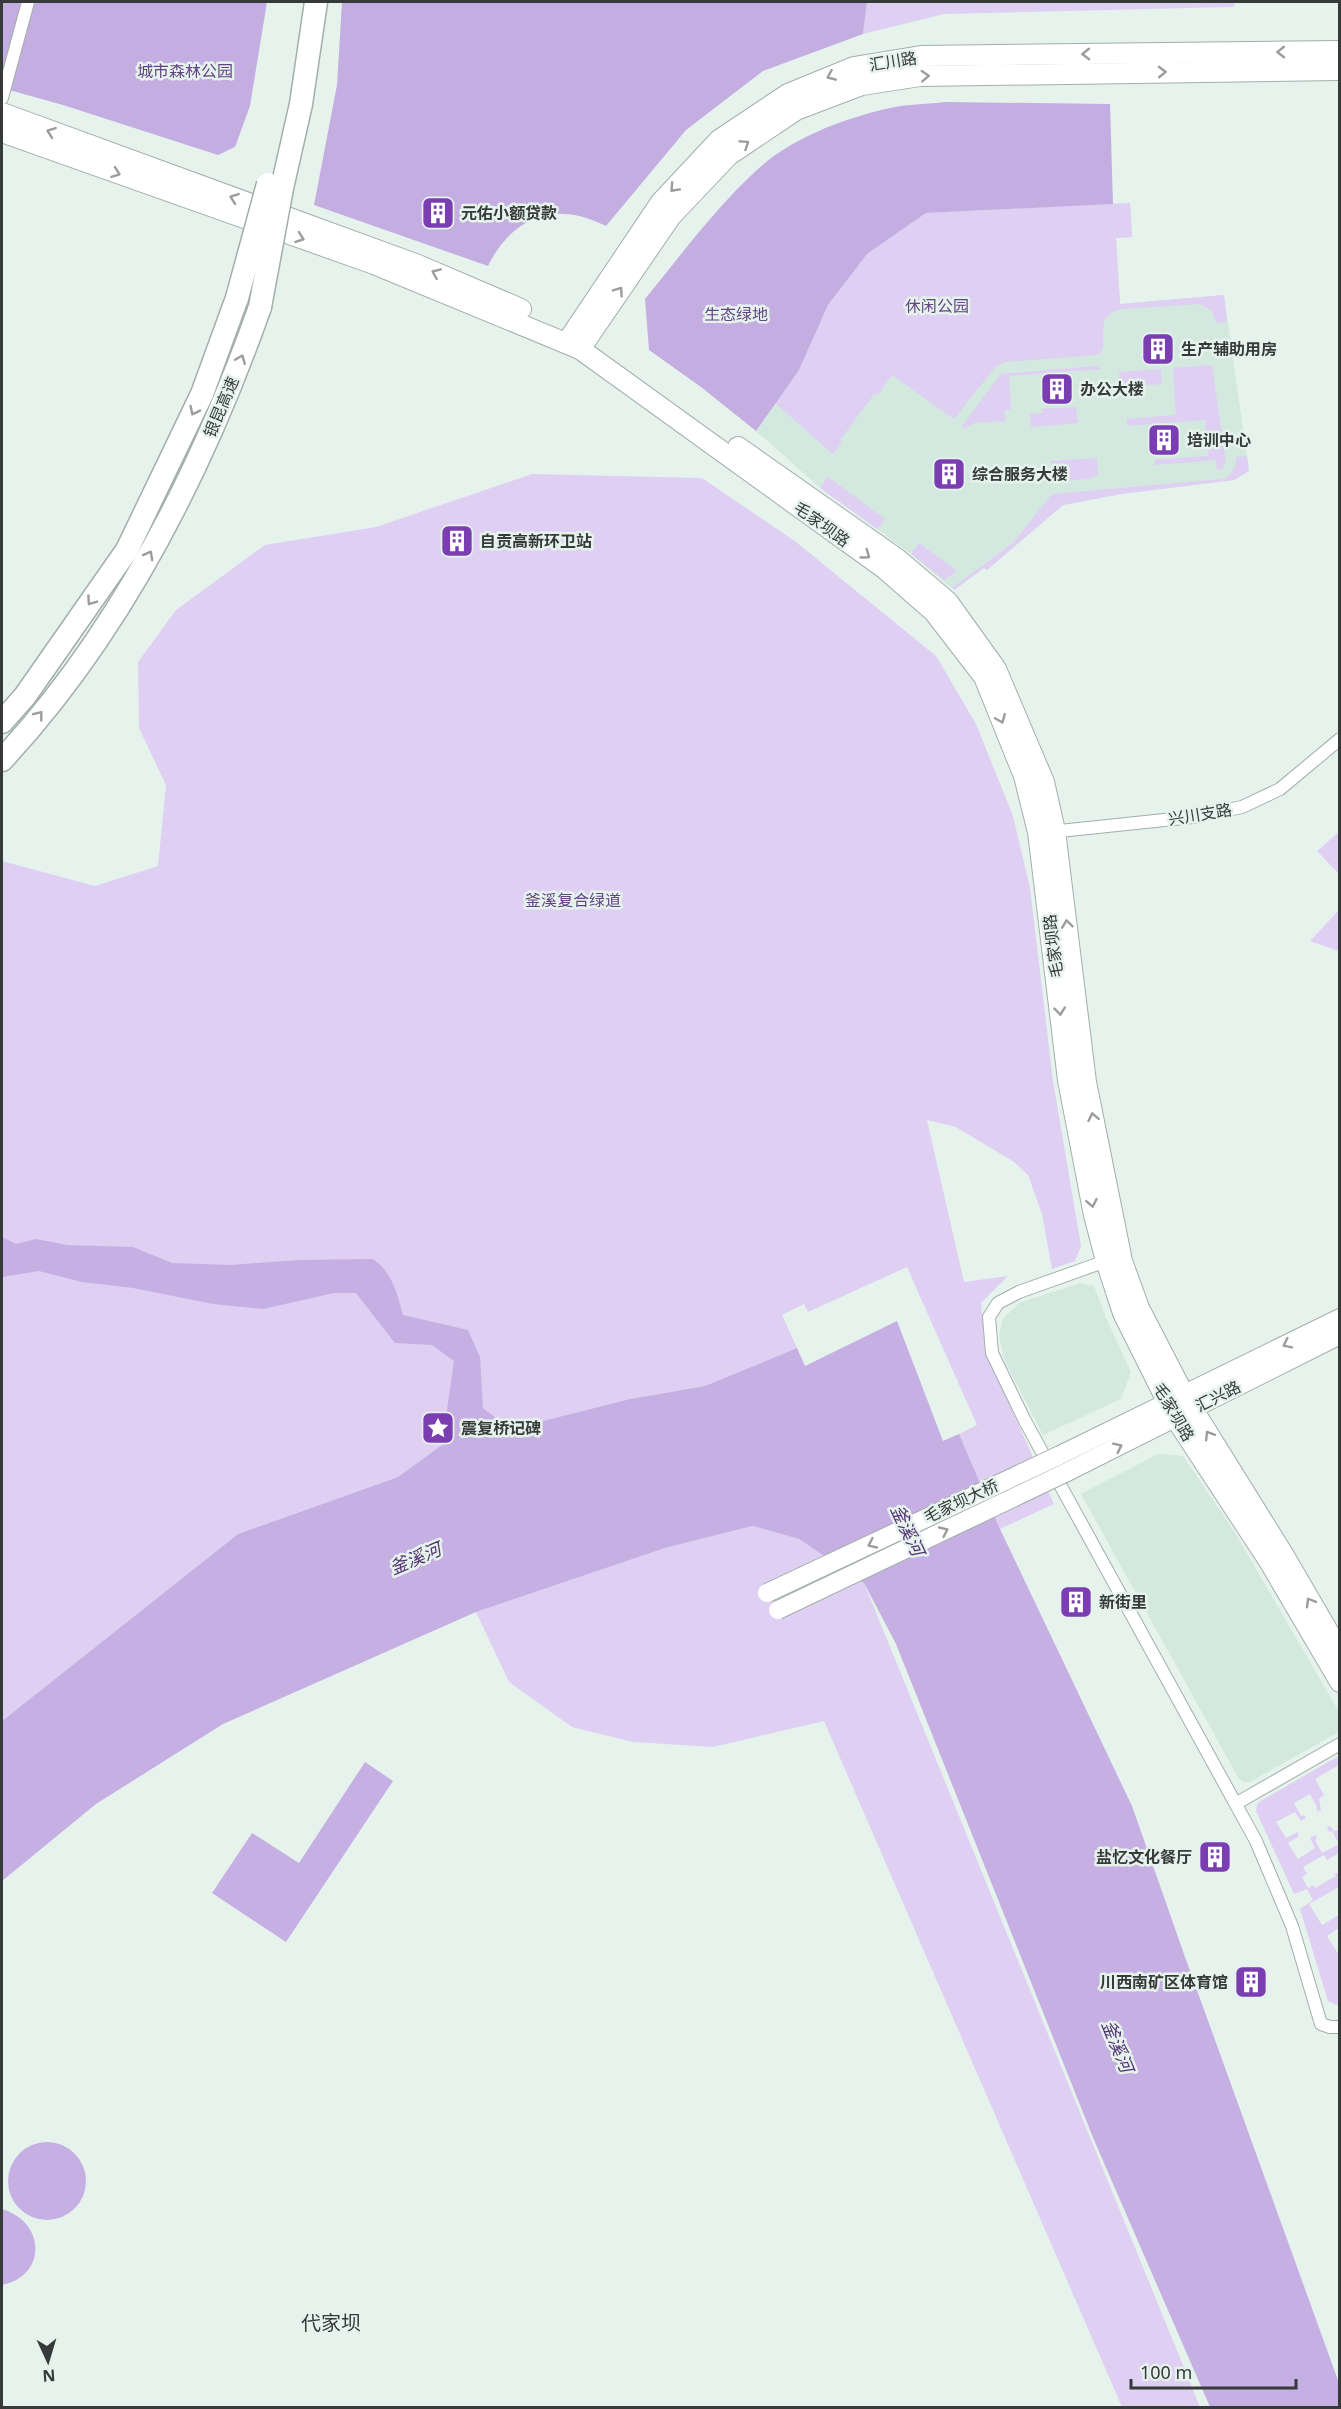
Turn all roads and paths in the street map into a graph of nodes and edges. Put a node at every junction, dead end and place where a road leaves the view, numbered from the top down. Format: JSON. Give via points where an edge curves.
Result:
{"nodes":[{"id":1,"x":28,"y":2,"type":"edge"},
{"id":2,"x":300,"y":2,"type":"edge"},
{"id":3,"x":316,"y":2,"type":"edge"},
{"id":4,"x":1340,"y":51,"type":"edge"},
{"id":5,"x":1340,"y":70,"type":"edge"},
{"id":6,"x":2,"y":98,"type":"edge"},
{"id":7,"x":2,"y":113,"type":"edge"},
{"id":8,"x":2,"y":132,"type":"edge"},
{"id":9,"x":275,"y":186,"type":"junction"},
{"id":10,"x":577,"y":341,"type":"junction"},
{"id":11,"x":2,"y":722,"type":"edge"},
{"id":12,"x":1340,"y":739,"type":"edge"},
{"id":13,"x":2,"y":760,"type":"edge"},
{"id":14,"x":1047,"y":832,"type":"junction"},
{"id":15,"x":1106,"y":1261,"type":"junction"},
{"id":16,"x":1340,"y":1318,"type":"edge"},
{"id":17,"x":1340,"y":1335,"type":"edge"},
{"id":18,"x":1180,"y":1406,"type":"junction"},
{"id":19,"x":1058,"y":1456,"type":"joint"},
{"id":20,"x":1065,"y":1473,"type":"joint"},
{"id":21,"x":767,"y":1593,"type":"dead end"},
{"id":22,"x":778,"y":1610,"type":"dead end"},
{"id":23,"x":1340,"y":1652,"type":"edge"},
{"id":24,"x":1340,"y":1682,"type":"edge"},
{"id":25,"x":1340,"y":1744,"type":"edge"},
{"id":26,"x":1237,"y":1803,"type":"junction"},
{"id":27,"x":1340,"y":2027,"type":"edge"}],
"edges":[{"from":1,"to":6,"type":"street"},
{"from":2,"to":9,"type":"highway","name":"银昆高速","via":[[288,119]]},
{"from":3,"to":9,"type":"highway","name":"银昆高速","via":[[301,104]]},
{"from":4,"to":10,"type":"main road","name":"汇川路","one_way":true,"via":[[921,56],[854,67],[788,94],[719,140],[661,202]]},
{"from":10,"to":5,"type":"main road","name":"汇川路","one_way":true,"via":[[671,216],[729,155],[796,110],[862,85],[920,76]]},
{"from":10,"to":7,"type":"main road","one_way":true,"via":[[418,265]]},
{"from":8,"to":10,"type":"main road","one_way":true,"via":[[374,264]]},
{"from":9,"to":11,"type":"highway","name":"银昆高速","one_way":true,"bridge":true,"via":[[202,394],[127,550],[25,696]]},
{"from":13,"to":9,"type":"highway","name":"银昆高速","one_way":true,"bridge":true,"via":[[99,638],[149,555],[199,459],[260,307]]},
{"from":10,"to":14,"type":"main road","name":"毛家坝路","via":[[896,558],[948,602],[996,669],[1044,782]]},
{"from":12,"to":14,"type":"street","name":"兴川支路","via":[[1280,789],[1242,807],[1193,817]]},
{"from":14,"to":15,"type":"main road","name":"毛家坝路","one_way":true,"via":[[1068,1080]]},
{"from":18,"to":14,"type":"main road","name":"毛家坝路","one_way":true,"via":[[1122,1261],[1086,1082]]},
{"from":15,"to":18,"type":"main road","name":"毛家坝路","via":[[1123,1313]]},
{"from":15,"to":26,"type":"street","via":[[998,1303],[989,1317],[992,1353],[1030,1431]]},
{"from":16,"to":18,"type":"main road","one_way":true},
{"from":17,"to":18,"type":"main road","name":"汇兴路"},
{"from":18,"to":19,"type":"main road","name":"汇兴路"},
{"from":20,"to":18,"type":"main road","name":"汇兴路","one_way":true},
{"from":23,"to":18,"type":"main road","name":"毛家坝路","one_way":true,"via":[[1283,1554]]},
{"from":18,"to":24,"type":"main road","name":"毛家坝路"},
{"from":19,"to":21,"type":"main road","name":"毛家坝大桥","one_way":true,"bridge":true},
{"from":22,"to":20,"type":"main road","name":"毛家坝大桥","one_way":true,"bridge":true},
{"from":25,"to":26,"type":"street"},
{"from":26,"to":27,"type":"street","via":[[1292,1926],[1321,2024]]}]}
